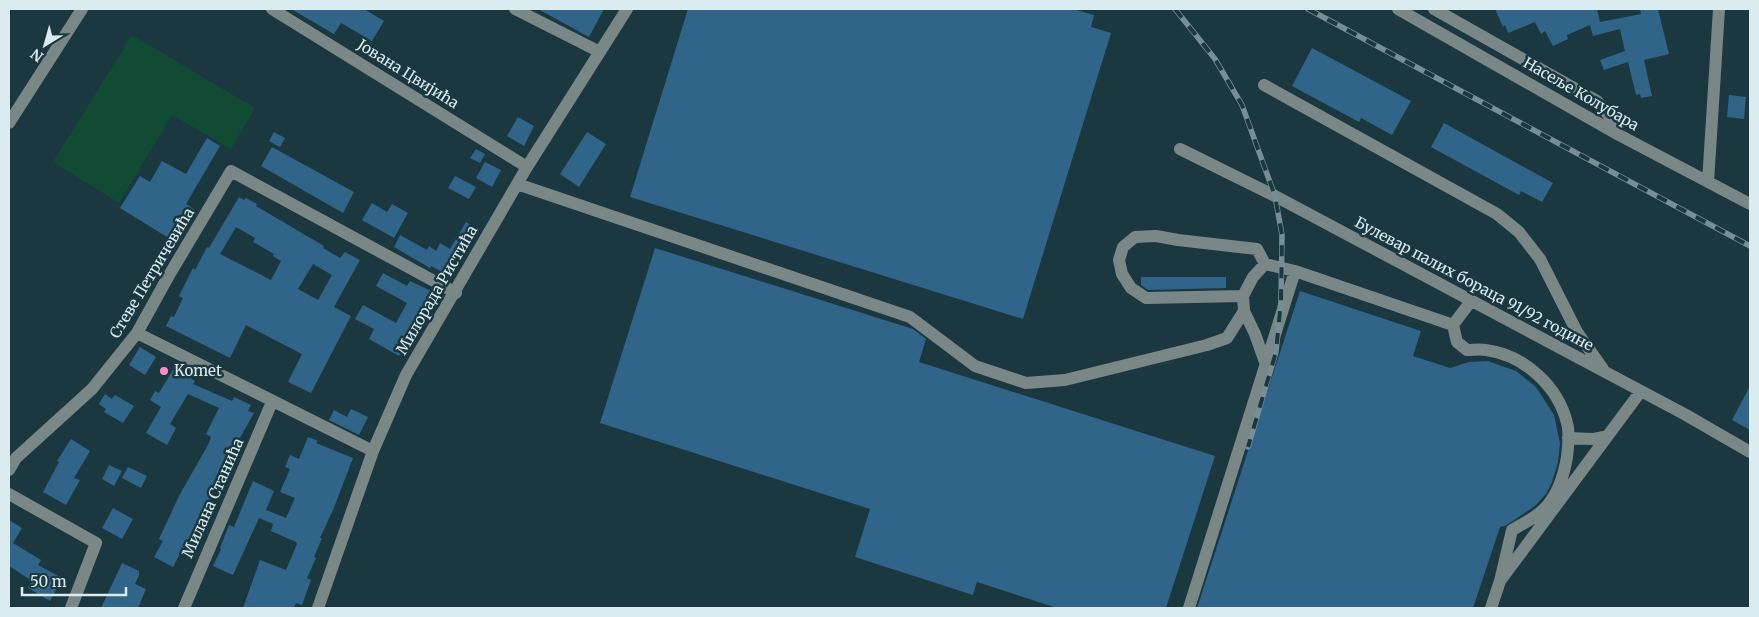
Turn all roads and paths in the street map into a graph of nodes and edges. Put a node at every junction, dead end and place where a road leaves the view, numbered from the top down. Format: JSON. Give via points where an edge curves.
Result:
{"nodes":[{"id":1,"x":82,"y":9,"type":"edge"},
{"id":2,"x":272,"y":9,"type":"edge"},
{"id":3,"x":515,"y":9,"type":"edge"},
{"id":4,"x":627,"y":9,"type":"edge"},
{"id":5,"x":1398,"y":9,"type":"edge"},
{"id":6,"x":1432,"y":9,"type":"edge"},
{"id":7,"x":1719,"y":9,"type":"edge"},
{"id":8,"x":1414,"y":18,"type":"junction"},
{"id":9,"x":600,"y":52,"type":"junction"},
{"id":10,"x":1264,"y":85,"type":"dead end"},
{"id":11,"x":9,"y":123,"type":"edge"},
{"id":12,"x":1619,"y":135,"type":"junction"},
{"id":13,"x":1180,"y":149,"type":"dead end"},
{"id":14,"x":527,"y":168,"type":"junction"},
{"id":15,"x":1708,"y":182,"type":"junction"},
{"id":16,"x":517,"y":184,"type":"junction"},
{"id":17,"x":1750,"y":204,"type":"edge"},
{"id":18,"x":1265,"y":264,"type":"junction"},
{"id":19,"x":1295,"y":271,"type":"junction"},
{"id":20,"x":456,"y":292,"type":"junction"},
{"id":21,"x":1243,"y":296,"type":"junction"},
{"id":22,"x":1471,"y":301,"type":"junction"},
{"id":23,"x":1244,"y":311,"type":"junction"},
{"id":24,"x":1453,"y":325,"type":"junction"},
{"id":25,"x":137,"y":333,"type":"junction"},
{"id":26,"x":1266,"y":365,"type":"junction"},
{"id":27,"x":1604,"y":372,"type":"junction"},
{"id":28,"x":1641,"y":391,"type":"junction"},
{"id":29,"x":272,"y":402,"type":"junction"},
{"id":30,"x":1607,"y":436,"type":"junction"},
{"id":31,"x":1568,"y":438,"type":"junction"},
{"id":32,"x":373,"y":451,"type":"junction"},
{"id":33,"x":1750,"y":452,"type":"edge"},
{"id":34,"x":9,"y":470,"type":"edge"},
{"id":35,"x":9,"y":494,"type":"edge"},
{"id":36,"x":1500,"y":581,"type":"junction"},
{"id":37,"x":71,"y":608,"type":"edge"},
{"id":38,"x":184,"y":608,"type":"edge"},
{"id":39,"x":318,"y":608,"type":"edge"},
{"id":40,"x":1189,"y":608,"type":"edge"},
{"id":41,"x":1491,"y":608,"type":"edge"}],
"edges":[{"from":1,"to":11,"type":"street"},
{"from":2,"to":14,"type":"street","name":"Јована Цвијића"},
{"from":3,"to":9,"type":"street"},
{"from":4,"to":9,"type":"street","name":"Милорада Ристића"},
{"from":5,"to":8,"type":"street","name":"Насеље Колубара"},
{"from":6,"to":8,"type":"street"},
{"from":6,"to":12,"type":"street","via":[[1597,101]]},
{"from":7,"to":15,"type":"street"},
{"from":8,"to":12,"type":"street","name":"Насеље Колубара"},
{"from":9,"to":14,"type":"street","name":"Милорада Ристића"},
{"from":10,"to":27,"type":"street","via":[[1497,214],[1512,226],[1540,259],[1577,332]]},
{"from":12,"to":15,"type":"street","name":"Насеље Колубара"},
{"from":13,"to":22,"type":"street","name":"Булевар палих бораца 91/92 године"},
{"from":14,"to":16,"type":"street","name":"Милорада Ристића"},
{"from":15,"to":17,"type":"street","name":"Насеље Колубара"},
{"from":16,"to":20,"type":"street","name":"Милорада Ристића"},
{"from":16,"to":23,"type":"street","via":[[910,318],[975,366],[1026,383],[1065,380],[1207,345],[1227,338]]},
{"from":18,"to":19,"type":"street"},
{"from":18,"to":21,"type":"street","via":[[1253,277]]},
{"from":18,"to":21,"type":"street","via":[[1257,250],[1156,236],[1135,237],[1123,247],[1119,260],[1122,274],[1131,288],[1146,298]]},
{"from":19,"to":24,"type":"street"},
{"from":19,"to":26,"type":"street"},
{"from":20,"to":25,"type":"street","name":"Стеве Петричевића","via":[[231,171]]},
{"from":20,"to":32,"type":"street","name":"Милорада Ристића","via":[[406,374]]},
{"from":21,"to":23,"type":"street"},
{"from":22,"to":24,"type":"street"},
{"from":22,"to":27,"type":"street","name":"Булевар палих бораца 91/92 године"},
{"from":23,"to":26,"type":"street"},
{"from":24,"to":31,"type":"street","via":[[1457,342],[1467,350],[1500,353],[1534,371],[1561,405],[1568,424]]},
{"from":25,"to":29,"type":"street"},
{"from":25,"to":34,"type":"street","name":"Стеве Петричевића","via":[[92,389],[16,458]]},
{"from":26,"to":40,"type":"street"},
{"from":27,"to":28,"type":"street","name":"Булевар палих бораца 91/92 године"},
{"from":28,"to":30,"type":"street"},
{"from":28,"to":33,"type":"street","name":"Булевар палих бораца 91/92 године"},
{"from":29,"to":32,"type":"street"},
{"from":29,"to":38,"type":"street","name":"Милана Станића"},
{"from":30,"to":31,"type":"street","via":[[1593,440]]},
{"from":30,"to":36,"type":"street"},
{"from":31,"to":36,"type":"street","via":[[1565,469],[1556,493],[1544,509],[1512,530]]},
{"from":32,"to":39,"type":"street","name":"Милорада Ристића"},
{"from":35,"to":37,"type":"street","via":[[96,542]]},
{"from":36,"to":41,"type":"street"}]}
